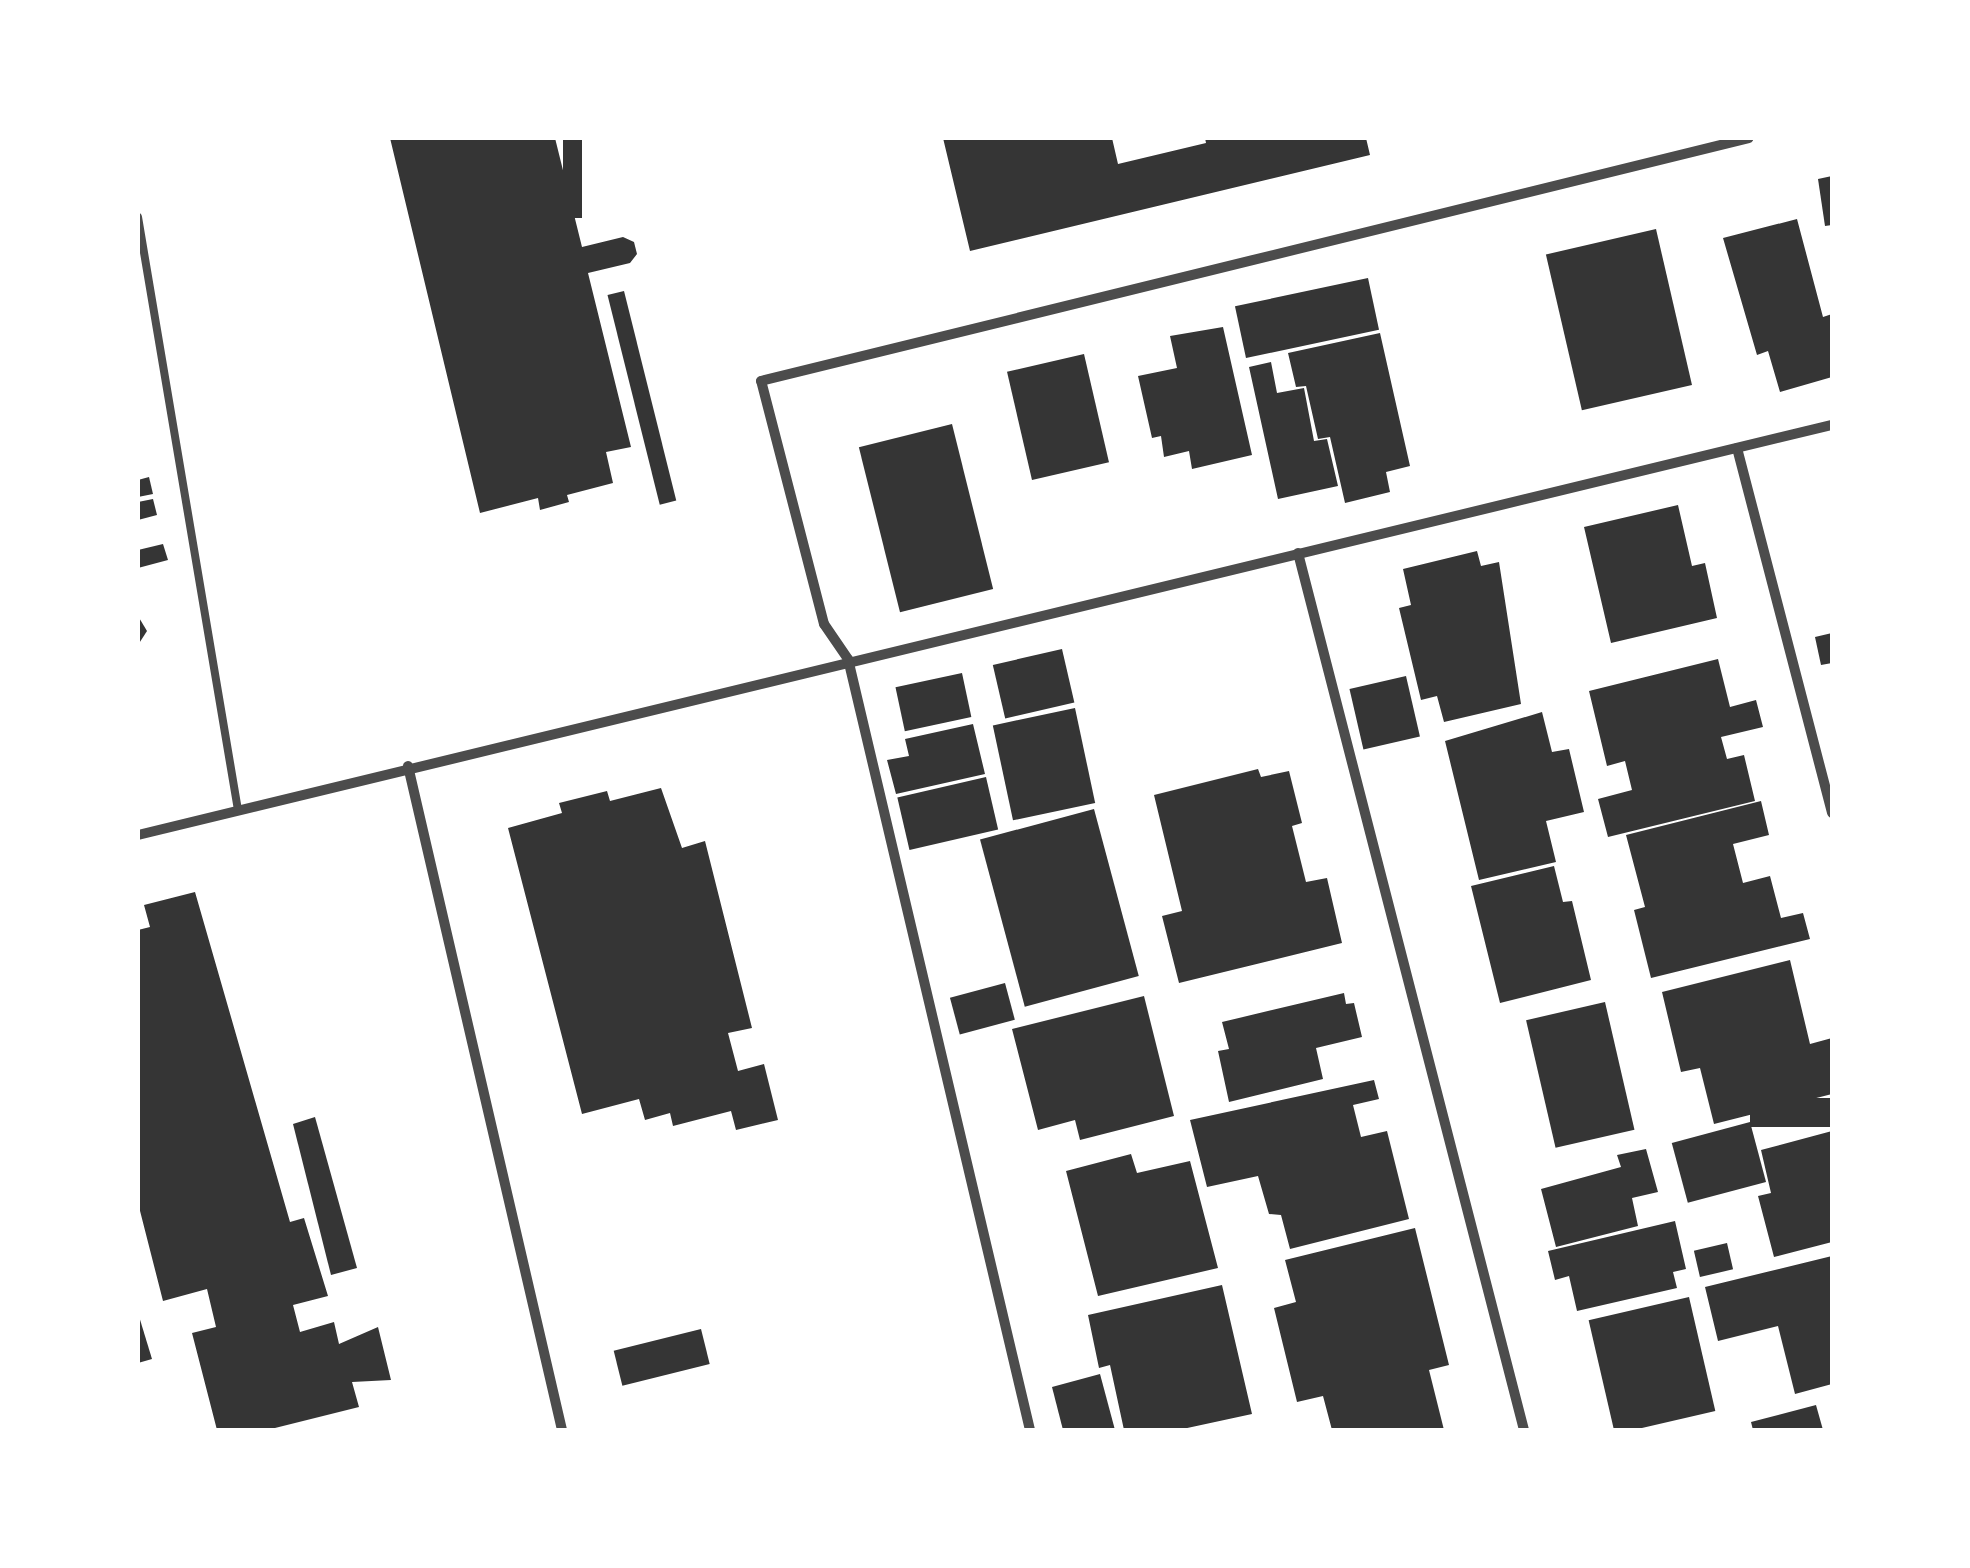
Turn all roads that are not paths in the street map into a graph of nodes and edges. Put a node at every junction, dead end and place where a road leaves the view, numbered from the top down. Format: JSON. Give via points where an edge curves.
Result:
{"nodes":[{"id":1,"x":1749,"y":138,"type":"edge"},
{"id":2,"x":138,"y":217,"type":"edge"},
{"id":3,"x":1832,"y":425,"type":"edge"},
{"id":4,"x":1737,"y":448,"type":"junction"},
{"id":5,"x":1298,"y":553,"type":"junction"},
{"id":6,"x":848,"y":658,"type":"junction"},
{"id":7,"x":408,"y":766,"type":"junction"},
{"id":8,"x":238,"y":810,"type":"junction"},
{"id":9,"x":1832,"y":813,"type":"edge"},
{"id":10,"x":138,"y":835,"type":"edge"},
{"id":11,"x":562,"y":1430,"type":"edge"},
{"id":12,"x":1030,"y":1430,"type":"edge"},
{"id":13,"x":1524,"y":1430,"type":"edge"}],
"edges":[{"from":1,"to":6,"type":"street","via":[[760,381],[824,624]]},
{"from":2,"to":8,"type":"lane"},
{"from":3,"to":4,"type":"street"},
{"from":4,"to":5,"type":"street"},
{"from":4,"to":9,"type":"street"},
{"from":5,"to":6,"type":"street"},
{"from":5,"to":13,"type":"street"},
{"from":6,"to":7,"type":"street"},
{"from":6,"to":12,"type":"street"},
{"from":7,"to":8,"type":"street"},
{"from":7,"to":11,"type":"street"},
{"from":8,"to":10,"type":"street"}]}
